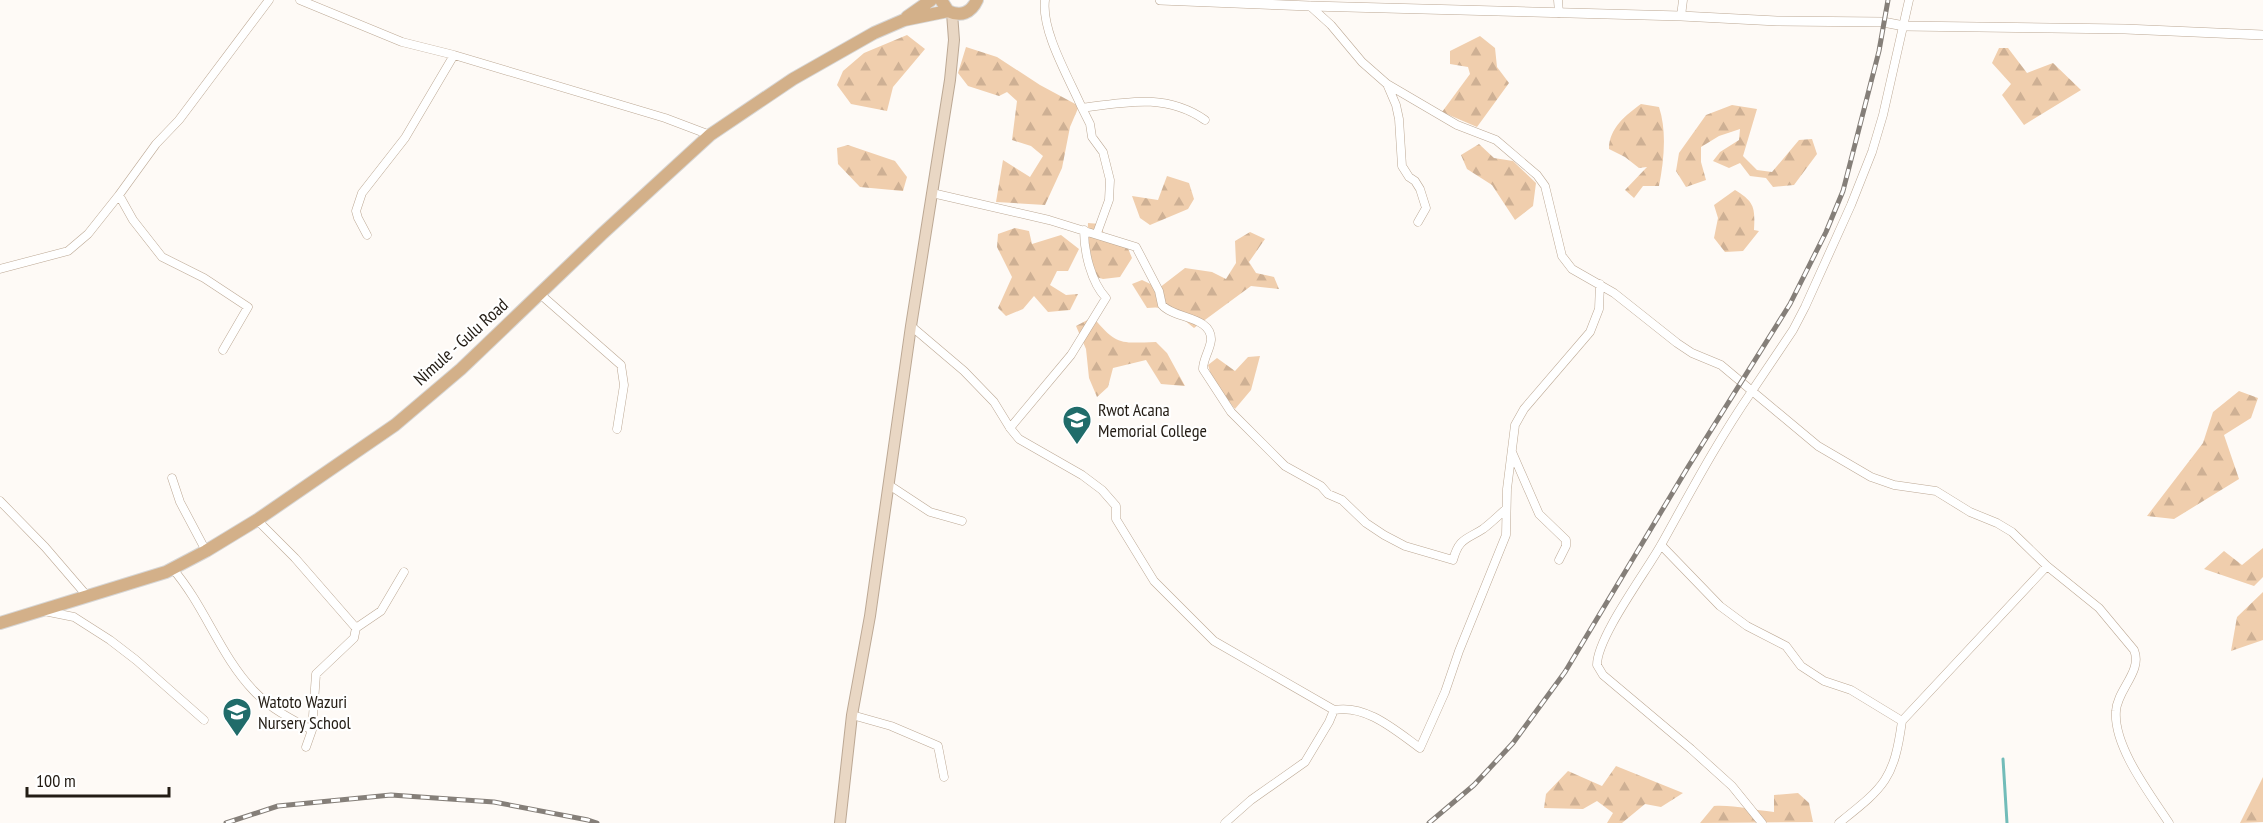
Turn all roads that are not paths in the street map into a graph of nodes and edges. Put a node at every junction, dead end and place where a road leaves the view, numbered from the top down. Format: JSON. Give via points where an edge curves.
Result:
{"nodes":[{"id":1,"x":269,"y":0,"type":"edge"},
{"id":2,"x":300,"y":0,"type":"edge"},
{"id":3,"x":932,"y":0,"type":"edge"},
{"id":4,"x":940,"y":0,"type":"edge"},
{"id":5,"x":988,"y":0,"type":"edge"},
{"id":6,"x":1045,"y":0,"type":"edge"},
{"id":7,"x":1160,"y":0,"type":"edge"},
{"id":8,"x":1558,"y":0,"type":"edge"},
{"id":9,"x":1683,"y":0,"type":"edge"},
{"id":10,"x":1909,"y":0,"type":"edge"},
{"id":11,"x":976,"y":2,"type":"edge"},
{"id":12,"x":1310,"y":6,"type":"junction"},
{"id":13,"x":955,"y":13,"type":"junction"},
{"id":14,"x":1559,"y":13,"type":"junction"},
{"id":15,"x":1681,"y":16,"type":"junction"},
{"id":16,"x":904,"y":20,"type":"junction"},
{"id":17,"x":1904,"y":26,"type":"junction"},
{"id":18,"x":2263,"y":35,"type":"edge"},
{"id":19,"x":454,"y":55,"type":"junction"},
{"id":20,"x":1387,"y":84,"type":"junction"},
{"id":21,"x":1082,"y":108,"type":"junction"},
{"id":22,"x":1205,"y":120,"type":"dead end"},
{"id":23,"x":710,"y":135,"type":"junction"},
{"id":24,"x":932,"y":193,"type":"junction"},
{"id":25,"x":118,"y":195,"type":"junction"},
{"id":26,"x":1418,"y":222,"type":"dead end"},
{"id":27,"x":1084,"y":230,"type":"junction"},
{"id":28,"x":1097,"y":233,"type":"junction"},
{"id":29,"x":367,"y":235,"type":"dead end"},
{"id":30,"x":0,"y":268,"type":"edge"},
{"id":31,"x":1600,"y":284,"type":"junction"},
{"id":32,"x":540,"y":294,"type":"junction"},
{"id":33,"x":911,"y":326,"type":"junction"},
{"id":34,"x":223,"y":350,"type":"dead end"},
{"id":35,"x":1752,"y":391,"type":"junction"},
{"id":36,"x":1010,"y":428,"type":"junction"},
{"id":37,"x":617,"y":429,"type":"dead end"},
{"id":38,"x":1511,"y":451,"type":"junction"},
{"id":39,"x":172,"y":478,"type":"dead end"},
{"id":40,"x":889,"y":485,"type":"junction"},
{"id":41,"x":0,"y":501,"type":"edge"},
{"id":42,"x":1506,"y":509,"type":"junction"},
{"id":43,"x":257,"y":520,"type":"junction"},
{"id":44,"x":962,"y":521,"type":"dead end"},
{"id":45,"x":1661,"y":545,"type":"junction"},
{"id":46,"x":206,"y":551,"type":"junction"},
{"id":47,"x":1559,"y":560,"type":"dead end"},
{"id":48,"x":2047,"y":566,"type":"junction"},
{"id":49,"x":172,"y":568,"type":"junction"},
{"id":50,"x":404,"y":572,"type":"dead end"},
{"id":51,"x":88,"y":597,"type":"junction"},
{"id":52,"x":36,"y":610,"type":"junction"},
{"id":53,"x":0,"y":623,"type":"edge"},
{"id":54,"x":356,"y":628,"type":"junction"},
{"id":55,"x":1334,"y":710,"type":"junction"},
{"id":56,"x":852,"y":716,"type":"junction"},
{"id":57,"x":204,"y":720,"type":"dead end"},
{"id":58,"x":1902,"y":721,"type":"junction"},
{"id":59,"x":312,"y":730,"type":"junction"},
{"id":60,"x":306,"y":747,"type":"dead end"},
{"id":61,"x":944,"y":777,"type":"dead end"},
{"id":62,"x":840,"y":823,"type":"edge"},
{"id":63,"x":1225,"y":823,"type":"edge"},
{"id":64,"x":1762,"y":823,"type":"edge"},
{"id":65,"x":1839,"y":823,"type":"edge"},
{"id":66,"x":2169,"y":823,"type":"edge"}],
"edges":[{"from":1,"to":25,"type":"street"},
{"from":2,"to":19,"type":"street","via":[[402,42]]},
{"from":3,"to":16,"type":"main road","name":"Nimule - Gulu Road"},
{"from":4,"to":13,"type":"main road"},
{"from":5,"to":11,"type":"street"},
{"from":6,"to":21,"type":"street","via":[[1046,27]]},
{"from":7,"to":12,"type":"street"},
{"from":8,"to":14,"type":"street"},
{"from":9,"to":15,"type":"street"},
{"from":10,"to":17,"type":"street"},
{"from":11,"to":13,"type":"main road"},
{"from":12,"to":14,"type":"street"},
{"from":12,"to":20,"type":"street"},
{"from":13,"to":16,"type":"main road","name":"Nimule - Gulu Road"},
{"from":13,"to":24,"type":"main road","via":[[950,80]]},
{"from":14,"to":15,"type":"street"},
{"from":15,"to":17,"type":"street","via":[[1883,22]]},
{"from":16,"to":23,"type":"main road","name":"Nimule - Gulu Road","via":[[793,79]]},
{"from":17,"to":18,"type":"street"},
{"from":17,"to":35,"type":"street","via":[[1872,152],[1851,205],[1805,307]]},
{"from":19,"to":23,"type":"street"},
{"from":19,"to":29,"type":"street","via":[[405,138],[362,194],[356,211]]},
{"from":20,"to":26,"type":"street","via":[[1399,119],[1402,165],[1420,189],[1426,208]]},
{"from":20,"to":31,"type":"street","via":[[1457,125],[1496,140],[1537,175],[1545,186],[1564,261]]},
{"from":21,"to":22,"type":"street","via":[[1143,100],[1178,106]]},
{"from":21,"to":28,"type":"street","via":[[1092,137],[1103,152],[1110,180],[1109,200]]},
{"from":23,"to":32,"type":"main road","name":"Nimule - Gulu Road"},
{"from":24,"to":27,"type":"street"},
{"from":24,"to":33,"type":"main road"},
{"from":25,"to":30,"type":"street","via":[[88,234],[68,251]]},
{"from":25,"to":34,"type":"street","via":[[162,257],[248,307]]},
{"from":27,"to":28,"type":"street"},
{"from":27,"to":36,"type":"street","via":[[1095,281],[1106,298],[1071,355]]},
{"from":28,"to":42,"type":"street","via":[[1136,247],[1162,305],[1172,313],[1197,320],[1205,328],[1211,339],[1203,362],[1204,372],[1231,412],[1285,466],[1342,500],[1366,523],[1405,546],[1453,560],[1467,536],[1482,530]]},
{"from":31,"to":35,"type":"street","via":[[1665,335],[1692,353],[1721,365]]},
{"from":31,"to":38,"type":"street","via":[[1599,309],[1590,332],[1518,417]]},
{"from":32,"to":37,"type":"street","via":[[621,365],[624,385]]},
{"from":32,"to":43,"type":"main road","name":"Nimule - Gulu Road","via":[[461,369],[395,424]]},
{"from":33,"to":36,"type":"street","via":[[964,370],[994,402]]},
{"from":33,"to":40,"type":"main road"},
{"from":35,"to":45,"type":"street","via":[[1699,473]]},
{"from":35,"to":48,"type":"street","via":[[1818,446],[1844,462],[1880,481],[1936,491],[2012,532]]},
{"from":36,"to":55,"type":"street","via":[[1030,446],[1102,490],[1116,506],[1116,519],[1154,581],[1214,641]]},
{"from":38,"to":42,"type":"street"},
{"from":38,"to":47,"type":"street","via":[[1539,514],[1566,540]]},
{"from":39,"to":46,"type":"street"},
{"from":40,"to":44,"type":"street","via":[[930,512]]},
{"from":40,"to":56,"type":"main road"},
{"from":41,"to":51,"type":"street"},
{"from":42,"to":55,"type":"street","via":[[1506,536],[1420,748],[1365,713],[1347,708]]},
{"from":43,"to":46,"type":"main road","name":"Nimule - Gulu Road"},
{"from":43,"to":54,"type":"street"},
{"from":45,"to":58,"type":"street","via":[[1710,596],[1747,626],[1786,646],[1802,666],[1824,681],[1851,690]]},
{"from":45,"to":64,"type":"street","via":[[1623,604],[1597,665],[1603,675],[1732,786]]},
{"from":46,"to":49,"type":"main road","name":"Nimule - Gulu Road"},
{"from":48,"to":58,"type":"street"},
{"from":48,"to":66,"type":"street","via":[[2099,608],[2135,653],[2134,668],[2116,708],[2116,724],[2132,763]]},
{"from":49,"to":51,"type":"main road","name":"Nimule - Gulu Road"},
{"from":49,"to":59,"type":"street","via":[[255,692],[279,713]]},
{"from":50,"to":54,"type":"street","via":[[381,611]]},
{"from":51,"to":52,"type":"main road","name":"Nimule - Gulu Road"},
{"from":52,"to":53,"type":"main road","name":"Nimule - Gulu Road"},
{"from":52,"to":57,"type":"street","via":[[74,617],[110,640]]},
{"from":54,"to":59,"type":"street","via":[[354,638],[316,674]]},
{"from":55,"to":63,"type":"street","via":[[1305,762]]},
{"from":56,"to":61,"type":"street","via":[[891,726],[938,746]]},
{"from":56,"to":62,"type":"main road"},
{"from":58,"to":65,"type":"street","via":[[1892,770],[1876,794]]},
{"from":59,"to":60,"type":"street"}]}
